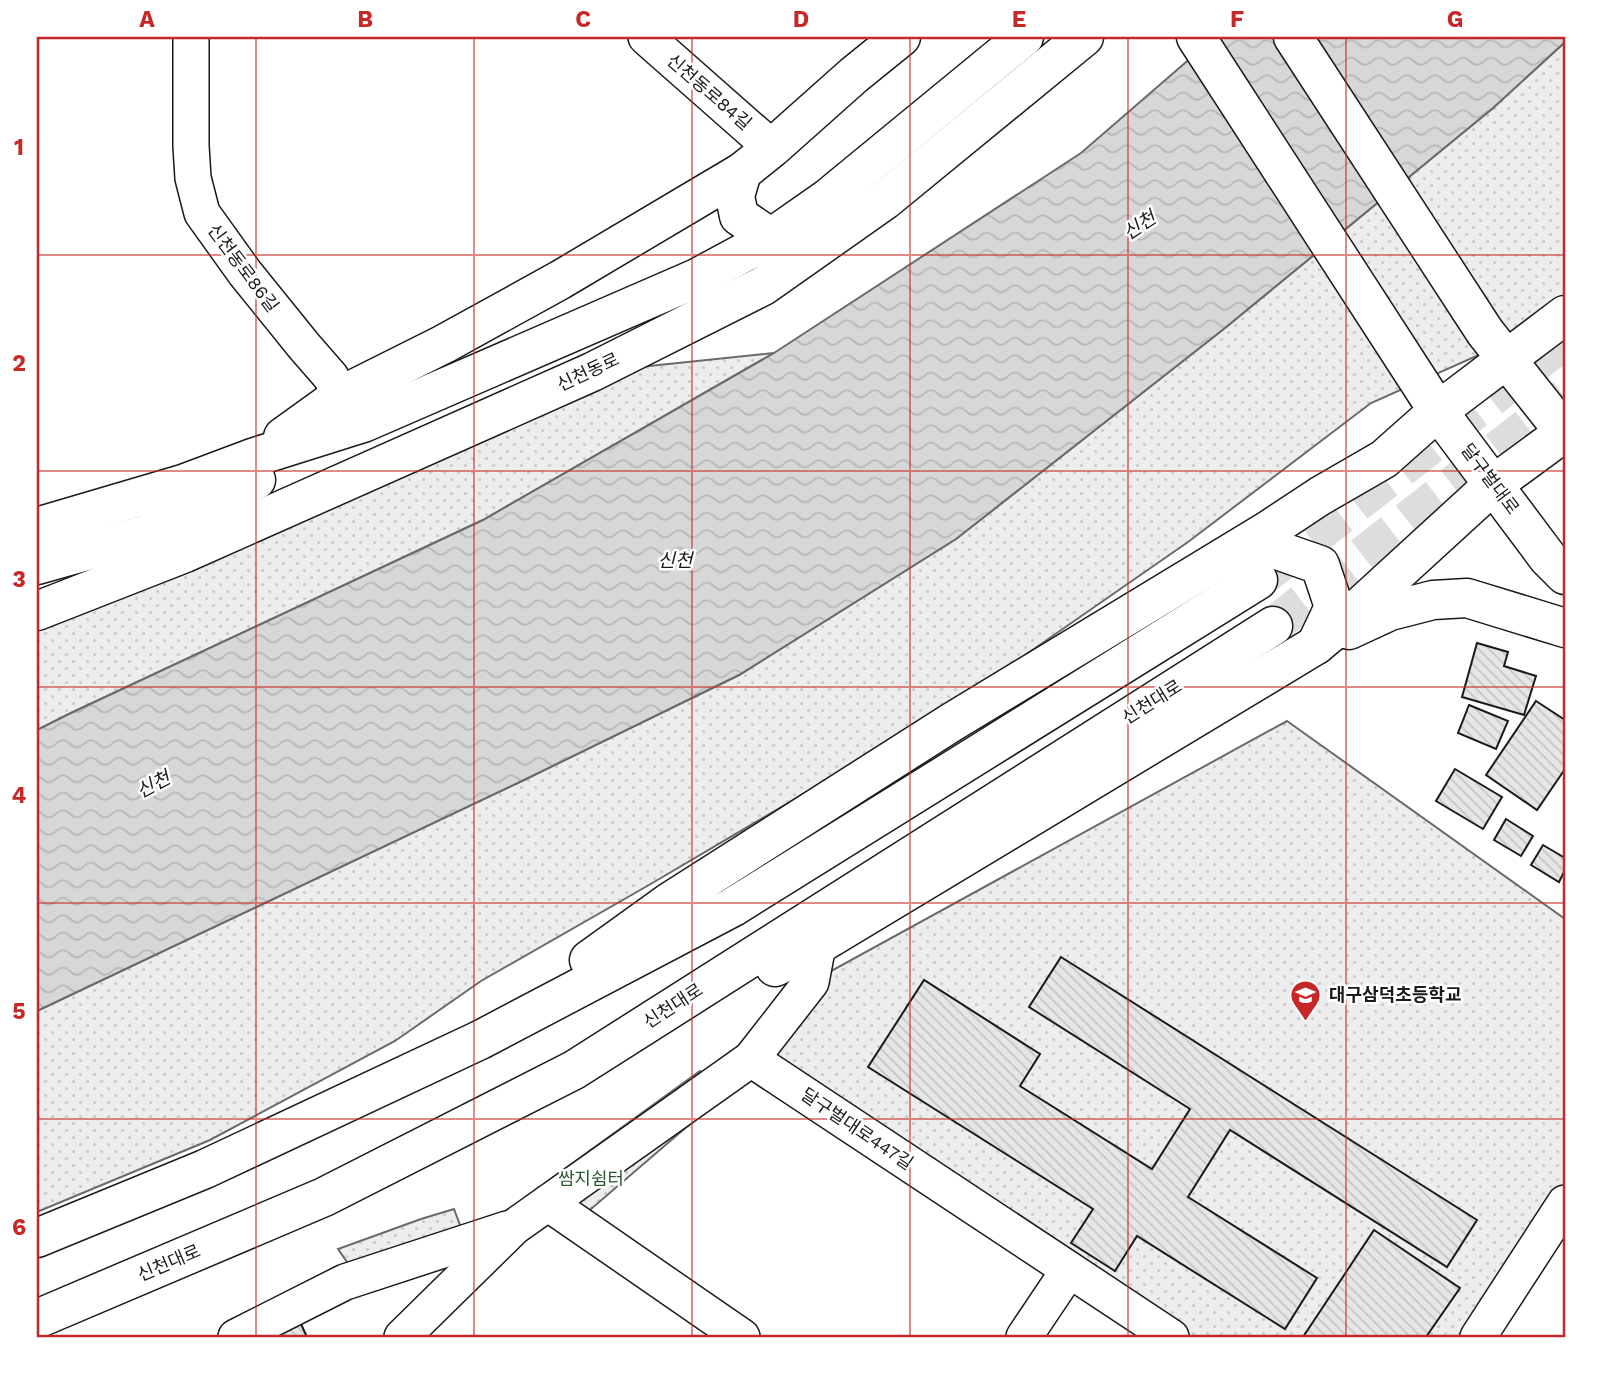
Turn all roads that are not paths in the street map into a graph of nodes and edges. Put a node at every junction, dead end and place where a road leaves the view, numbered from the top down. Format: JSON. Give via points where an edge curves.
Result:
{"nodes":[{"id":1,"x":191,"y":37,"type":"edge"},
{"id":2,"x":646,"y":37,"type":"edge"},
{"id":3,"x":901,"y":37,"type":"edge"},
{"id":4,"x":1024,"y":37,"type":"edge"},
{"id":5,"x":1084,"y":37,"type":"edge"},
{"id":6,"x":1196,"y":37,"type":"edge"},
{"id":7,"x":1293,"y":37,"type":"edge"},
{"id":8,"x":772,"y":148,"type":"junction"},
{"id":9,"x":742,"y":172,"type":"junction"},
{"id":10,"x":771,"y":238,"type":"junction"},
{"id":11,"x":1565,"y":315,"type":"edge"},
{"id":12,"x":1496,"y":345,"type":"junction"},
{"id":13,"x":352,"y":409,"type":"junction"},
{"id":14,"x":1438,"y":411,"type":"junction"},
{"id":15,"x":1565,"y":433,"type":"edge"},
{"id":16,"x":1494,"y":484,"type":"junction"},
{"id":17,"x":37,"y":527,"type":"edge"},
{"id":18,"x":37,"y":565,"type":"edge"},
{"id":19,"x":1208,"y":567,"type":"junction"},
{"id":20,"x":1565,"y":575,"type":"edge"},
{"id":21,"x":1258,"y":580,"type":"tunnel mouth"},
{"id":22,"x":37,"y":611,"type":"edge"},
{"id":23,"x":1273,"y":626,"type":"tunnel mouth"},
{"id":24,"x":1565,"y":628,"type":"edge"},
{"id":25,"x":1316,"y":645,"type":"junction"},
{"id":26,"x":818,"y":945,"type":"junction"},
{"id":27,"x":480,"y":1040,"type":"junction"},
{"id":28,"x":751,"y":1059,"type":"junction"},
{"id":29,"x":574,"y":1070,"type":"junction"},
{"id":30,"x":548,"y":1203,"type":"junction"},
{"id":31,"x":1565,"y":1203,"type":"edge"},
{"id":32,"x":514,"y":1227,"type":"junction"},
{"id":33,"x":37,"y":1238,"type":"edge"},
{"id":34,"x":1069,"y":1270,"type":"junction"},
{"id":35,"x":37,"y":1319,"type":"edge"},
{"id":36,"x":236,"y":1337,"type":"edge"},
{"id":37,"x":402,"y":1337,"type":"edge"},
{"id":38,"x":742,"y":1337,"type":"edge"},
{"id":39,"x":1024,"y":1337,"type":"edge"},
{"id":40,"x":1171,"y":1337,"type":"edge"},
{"id":41,"x":1478,"y":1337,"type":"edge"}],
"edges":[{"from":1,"to":13,"type":"street","name":"신천동로86길","via":[[191,146],[202,213]]},
{"from":2,"to":8,"type":"street","name":"신천동로84길"},
{"from":3,"to":8,"type":"main road"},
{"from":4,"to":10,"type":"main road","via":[[828,198]]},
{"from":5,"to":22,"type":"main road","name":"신천동로","via":[[885,200],[763,286],[567,383],[185,553]]},
{"from":6,"to":14,"type":"main road","name":"달구벌대로"},
{"from":7,"to":12,"type":"main road"},
{"from":8,"to":9,"type":"main road"},
{"from":9,"to":10,"type":"main road","via":[[735,196],[739,216]]},
{"from":9,"to":13,"type":"main road","via":[[444,344]]},
{"from":10,"to":13,"type":"main road","via":[[685,283]]},
{"from":11,"to":12,"type":"main road"},
{"from":12,"to":14,"type":"main road"},
{"from":12,"to":15,"type":"main road"},
{"from":13,"to":17,"type":"main road","via":[[255,457],[183,484]]},
{"from":13,"to":18,"type":"main road","via":[[257,479],[147,534]]},
{"from":14,"to":16,"type":"main road","name":"달구벌대로"},
{"from":14,"to":19,"type":"main road","via":[[1384,459]]},
{"from":15,"to":16,"type":"main road"},
{"from":16,"to":20,"type":"main road","name":"달구벌대로"},
{"from":16,"to":25,"type":"main road"},
{"from":19,"to":25,"type":"main road","via":[[1271,548],[1320,565],[1334,607]]},
{"from":19,"to":27,"type":"main road","via":[[671,901]]},
{"from":21,"to":27,"type":"main road","via":[[733,907]]},
{"from":23,"to":29,"type":"main road","name":"신천대로"},
{"from":24,"to":25,"type":"main road","via":[[1467,598],[1433,600],[1390,611]]},
{"from":25,"to":26,"type":"main road"},
{"from":26,"to":28,"type":"street","via":[[811,982]]},
{"from":26,"to":29,"type":"main road"},
{"from":27,"to":33,"type":"main road","via":[[205,1169]]},
{"from":28,"to":30,"type":"street"},
{"from":28,"to":34,"type":"street","name":"달구벌대로447길"},
{"from":29,"to":35,"type":"main road","name":"신천대로","via":[[324,1197]]},
{"from":30,"to":32,"type":"street"},
{"from":30,"to":38,"type":"street"},
{"from":31,"to":41,"type":"street"},
{"from":32,"to":36,"type":"street","via":[[345,1282]]},
{"from":32,"to":37,"type":"street"},
{"from":34,"to":39,"type":"street"},
{"from":34,"to":40,"type":"street","name":"달구벌대로447길"}]}
